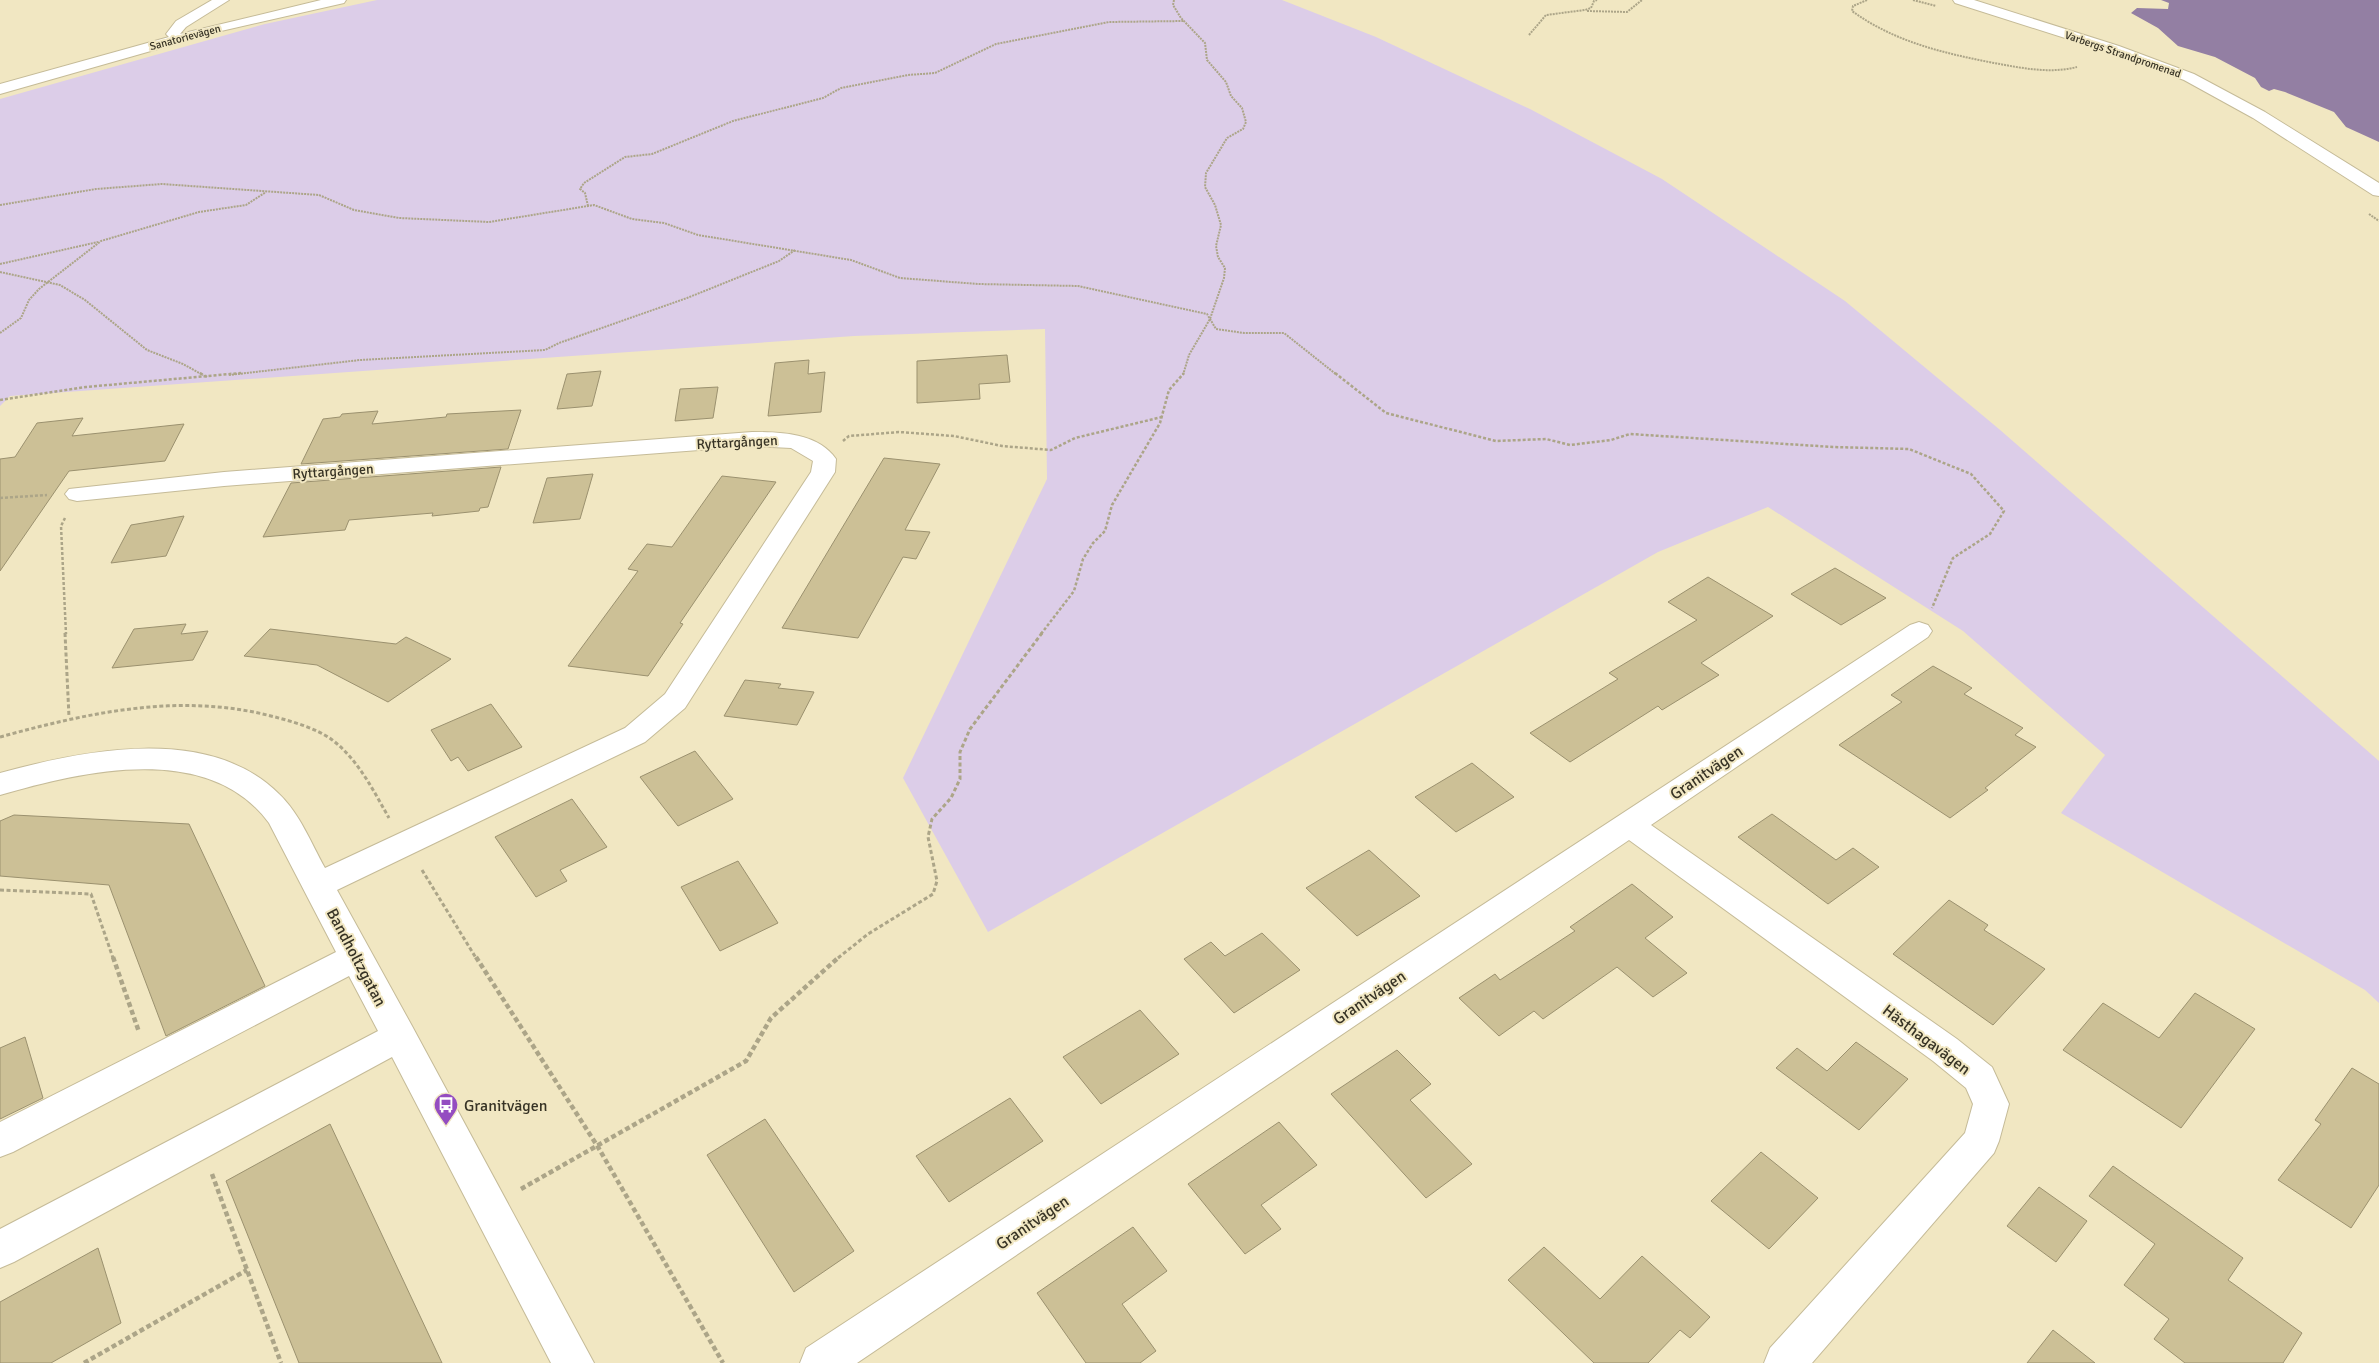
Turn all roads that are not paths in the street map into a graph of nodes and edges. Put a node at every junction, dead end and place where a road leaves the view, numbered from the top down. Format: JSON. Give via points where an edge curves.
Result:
{"nodes":[{"id":1,"x":222,"y":0,"type":"edge"},
{"id":2,"x":339,"y":0,"type":"edge"},
{"id":3,"x":1960,"y":0,"type":"edge"},
{"id":4,"x":171,"y":41,"type":"junction"},
{"id":5,"x":0,"y":74,"type":"edge"},
{"id":6,"x":31,"y":80,"type":"junction"},
{"id":7,"x":0,"y":89,"type":"edge"},
{"id":8,"x":2379,"y":191,"type":"edge"},
{"id":9,"x":76,"y":494,"type":"road end"},
{"id":10,"x":1919,"y":631,"type":"road end"},
{"id":11,"x":0,"y":784,"type":"edge"},
{"id":12,"x":1628,"y":824,"type":"junction"},
{"id":13,"x":318,"y":885,"type":"junction"},
{"id":14,"x":356,"y":957,"type":"junction"},
{"id":15,"x":400,"y":1036,"type":"junction"},
{"id":16,"x":0,"y":1140,"type":"edge"},
{"id":17,"x":0,"y":1249,"type":"edge"},
{"id":18,"x":573,"y":1363,"type":"edge"},
{"id":19,"x":820,"y":1363,"type":"edge"},
{"id":20,"x":1785,"y":1363,"type":"edge"}],
"edges":[{"from":1,"to":4,"type":"street","via":[[181,24]]},
{"from":2,"to":4,"type":"street","name":"Sanatorievägen"},
{"from":3,"to":8,"type":"street","name":"Varbergs Strandpromenad","via":[[2189,77],[2259,115]]},
{"from":4,"to":6,"type":"street","name":"Sanatorievägen"},
{"from":5,"to":6,"type":"street"},
{"from":6,"to":7,"type":"street","name":"Sanatorievägen"},
{"from":9,"to":13,"type":"street","name":"Ryttargången","via":[[224,479],[752,439],[801,443],[825,459],[823,472],[675,701],[656,719],[635,735]]},
{"from":10,"to":12,"type":"street","name":"Granitvägen"},
{"from":11,"to":13,"type":"street","name":"Bandholtzgatan","via":[[78,765],[118,760],[161,760],[216,769],[242,781],[270,802]]},
{"from":12,"to":19,"type":"street","name":"Granitvägen"},
{"from":12,"to":20,"type":"street","name":"Hästhagavägen","via":[[1945,1050],[1979,1078],[1991,1104],[1982,1141]]},
{"from":13,"to":14,"type":"street","name":"Bandholtzgatan"},
{"from":14,"to":15,"type":"street","name":"Bandholtzgatan"},
{"from":14,"to":16,"type":"street"},
{"from":15,"to":17,"type":"street"},
{"from":15,"to":18,"type":"street","name":"Bandholtzgatan"}]}
